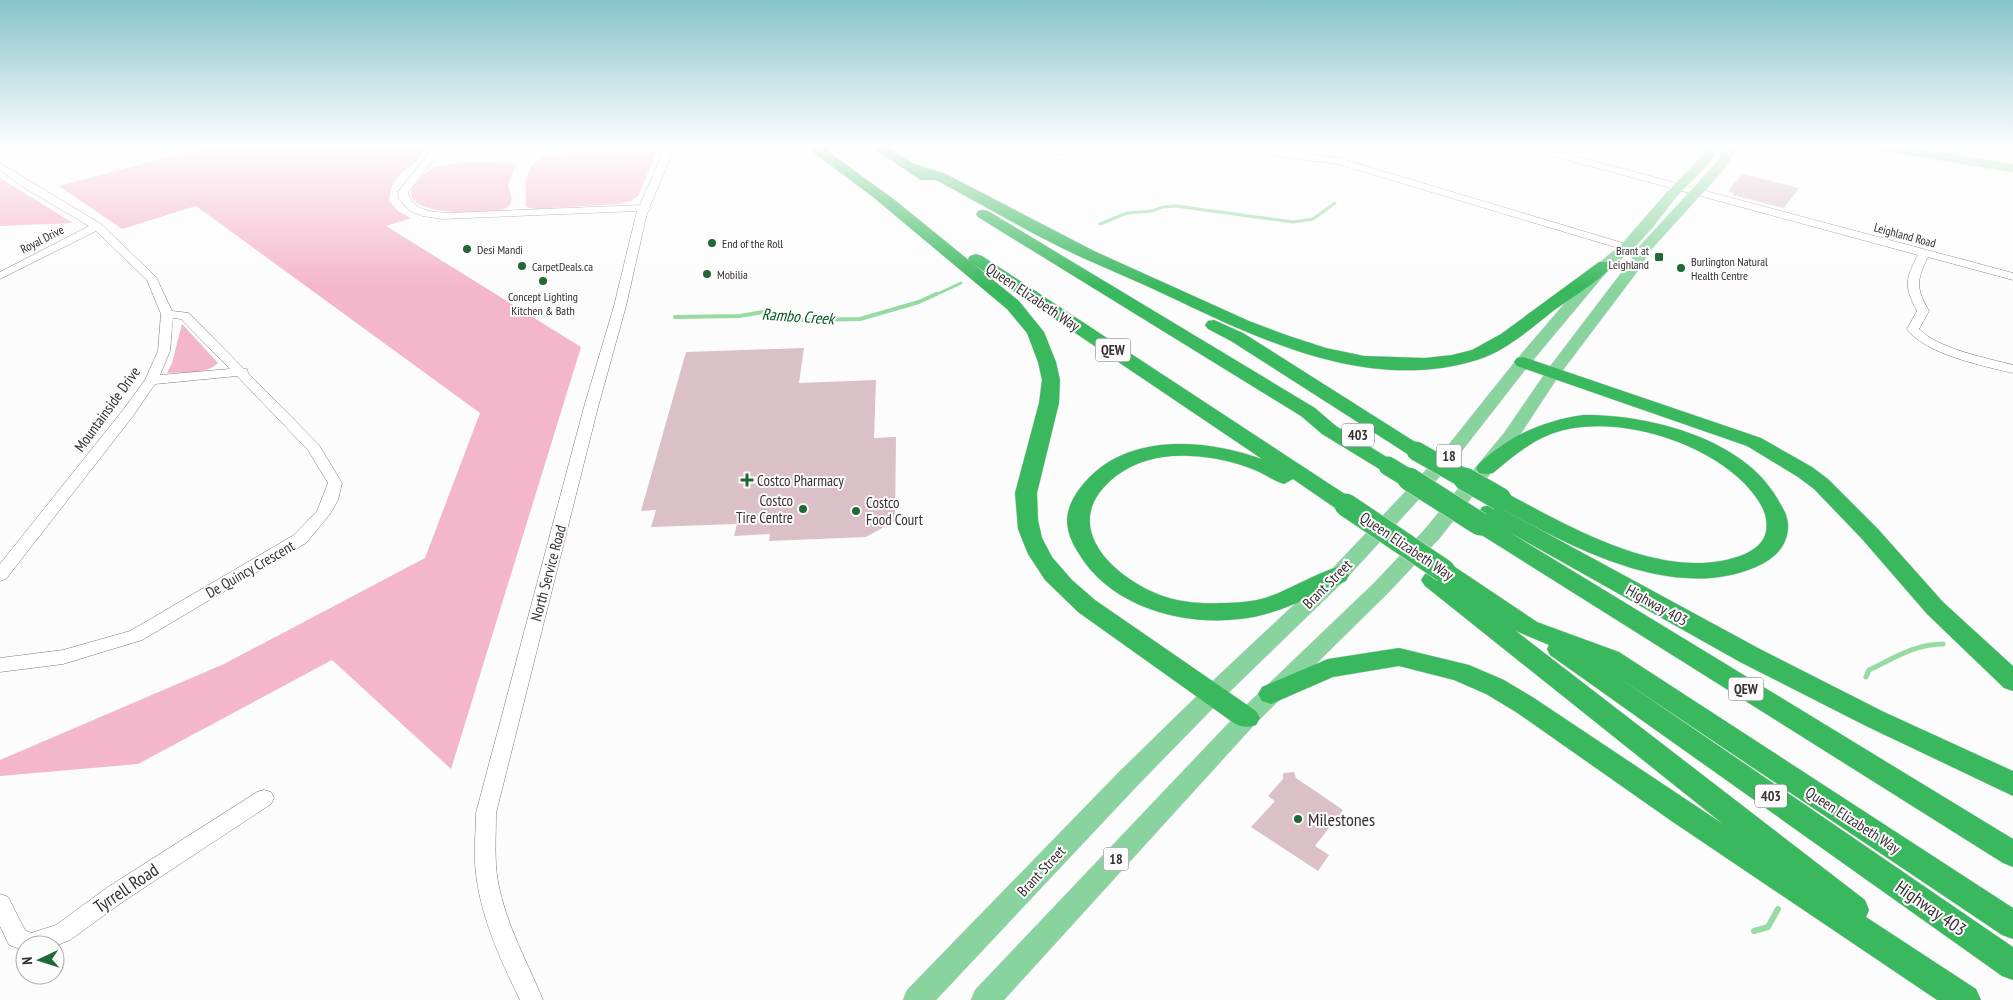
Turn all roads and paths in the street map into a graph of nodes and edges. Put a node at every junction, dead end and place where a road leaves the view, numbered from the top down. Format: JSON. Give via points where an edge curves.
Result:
{"nodes":[{"id":1,"x":1696,"y":193,"type":"edge"},
{"id":2,"x":43,"y":194,"type":"edge"},
{"id":3,"x":404,"y":194,"type":"edge"},
{"id":4,"x":652,"y":194,"type":"edge"},
{"id":5,"x":876,"y":194,"type":"edge"},
{"id":6,"x":952,"y":194,"type":"edge"},
{"id":7,"x":973,"y":194,"type":"edge"},
{"id":8,"x":1448,"y":194,"type":"edge"},
{"id":9,"x":1673,"y":194,"type":"edge"},
{"id":10,"x":1698,"y":194,"type":"edge"},
{"id":11,"x":879,"y":196,"type":"junction"},
{"id":12,"x":646,"y":208,"type":"junction"},
{"id":13,"x":97,"y":226,"type":"junction"},
{"id":14,"x":1627,"y":247,"type":"junction"},
{"id":15,"x":1642,"y":252,"type":"junction"},
{"id":16,"x":1088,"y":254,"type":"junction"},
{"id":17,"x":1924,"y":254,"type":"junction"},
{"id":18,"x":1605,"y":265,"type":"junction"},
{"id":19,"x":0,"y":276,"type":"edge"},
{"id":20,"x":2013,"y":277,"type":"edge"},
{"id":21,"x":167,"y":314,"type":"junction"},
{"id":22,"x":1523,"y":362,"type":"junction"},
{"id":23,"x":2013,"y":368,"type":"edge"},
{"id":24,"x":242,"y":372,"type":"junction"},
{"id":25,"x":1554,"y":372,"type":"junction"},
{"id":26,"x":151,"y":380,"type":"junction"},
{"id":27,"x":1403,"y":460,"type":"junction"},
{"id":28,"x":1486,"y":468,"type":"junction"},
{"id":29,"x":1349,"y":512,"type":"junction"},
{"id":30,"x":1490,"y":512,"type":"junction"},
{"id":31,"x":0,"y":575,"type":"edge"},
{"id":32,"x":1338,"y":575,"type":"junction"},
{"id":33,"x":1439,"y":576,"type":"junction"},
{"id":34,"x":1528,"y":628,"type":"junction"},
{"id":35,"x":0,"y":665,"type":"edge"},
{"id":36,"x":2013,"y":681,"type":"edge"},
{"id":37,"x":1271,"y":694,"type":"junction"},
{"id":38,"x":1212,"y":695,"type":"junction"},
{"id":39,"x":1247,"y":718,"type":"junction"},
{"id":40,"x":2013,"y":784,"type":"edge"},
{"id":41,"x":264,"y":798,"type":"dead end"},
{"id":42,"x":2013,"y":854,"type":"edge"},
{"id":43,"x":0,"y":904,"type":"edge"},
{"id":44,"x":2013,"y":925,"type":"edge"},
{"id":45,"x":2013,"y":965,"type":"edge"},
{"id":46,"x":532,"y":1000,"type":"edge"},
{"id":47,"x":917,"y":1000,"type":"edge"},
{"id":48,"x":985,"y":1000,"type":"edge"},
{"id":49,"x":1965,"y":1000,"type":"edge"},
{"id":50,"x":1976,"y":1000,"type":"edge"}],
"edges":[{"from":1,"to":15,"type":"main road","number":"18"},
{"from":2,"to":13,"type":"street","name":"Mountainside Drive"},
{"from":3,"to":12,"type":"street","via":[[407,204],[417,210],[448,216]]},
{"from":4,"to":12,"type":"street","name":"North Service Road"},
{"from":5,"to":11,"type":"highway","name":"Queen Elizabeth Way","number":"QEW"},
{"from":6,"to":27,"type":"highway","number":"QEW","via":[[1308,412],[1329,430]]},
{"from":7,"to":16,"type":"highway"},
{"from":8,"to":14,"type":"street"},
{"from":9,"to":14,"type":"main road","name":"Brant Street","number":"18"},
{"from":10,"to":17,"type":"street","name":"Leighland Road"},
{"from":11,"to":29,"type":"highway","name":"Queen Elizabeth Way","number":"QEW"},
{"from":11,"to":38,"type":"highway","via":[[1013,305],[1035,332],[1041,345],[1050,380],[1049,403],[1025,506],[1026,521],[1043,561],[1071,593]]},
{"from":12,"to":46,"type":"street","name":"North Service Road","via":[[642,213],[486,813],[485,863],[494,910]]},
{"from":13,"to":19,"type":"street","name":"Royal Drive"},
{"from":13,"to":21,"type":"street","name":"Mountainside Drive","via":[[152,279]]},
{"from":14,"to":15,"type":"street"},
{"from":14,"to":18,"type":"main road","name":"Brant Street","number":"18"},
{"from":15,"to":25,"type":"main road","number":"18","via":[[1638,262]]},
{"from":16,"to":18,"type":"highway","via":[[1287,343],[1337,357],[1393,364],[1444,361],[1477,354],[1508,337]]},
{"from":16,"to":27,"type":"highway","via":[[1237,338]]},
{"from":17,"to":20,"type":"street","name":"Leighland Road"},
{"from":17,"to":23,"type":"street","via":[[1911,281],[1923,311],[1913,330],[1916,334],[1930,343]]},
{"from":18,"to":22,"type":"main road","name":"Brant Street","number":"18"},
{"from":21,"to":24,"type":"street","name":"De Quincy Crescent","via":[[185,316]]},
{"from":21,"to":26,"type":"street","name":"Mountainside Drive","via":[[164,351]]},
{"from":22,"to":25,"type":"highway"},
{"from":22,"to":32,"type":"main road","name":"Brant Street","number":"18","via":[[1448,457]]},
{"from":24,"to":26,"type":"street"},
{"from":24,"to":35,"type":"street","name":"De Quincy Crescent","via":[[314,448],[332,475],[335,483],[332,500],[319,521],[300,539],[136,636],[63,657]]},
{"from":25,"to":28,"type":"main road","number":"18"},
{"from":25,"to":36,"type":"highway","via":[[1754,442],[1805,472],[1870,534],[1935,608]]},
{"from":26,"to":31,"type":"street","name":"Mountainside Drive"},
{"from":27,"to":30,"type":"highway","number":"QEW","bridge":true},
{"from":27,"to":30,"type":"highway","bridge":true},
{"from":28,"to":30,"type":"highway","via":[[1526,438],[1556,427],[1590,420],[1637,424],[1679,435],[1714,451],[1746,473],[1769,499],[1778,526],[1769,552],[1752,562],[1725,570],[1693,571],[1639,563],[1558,530]]},
{"from":28,"to":37,"type":"main road","number":"18","via":[[1432,534],[1381,588]]},
{"from":29,"to":32,"type":"highway","via":[[1275,471],[1239,457],[1192,450],[1158,452],[1120,464],[1104,473],[1078,510],[1079,531],[1088,552],[1102,568],[1116,582],[1141,596],[1172,606],[1211,613],[1236,612],[1262,607]]},
{"from":29,"to":33,"type":"highway"},
{"from":30,"to":40,"type":"highway","name":"Highway 403","via":[[1749,656]]},
{"from":30,"to":42,"type":"highway","number":"QEW"},
{"from":32,"to":38,"type":"main road","name":"Brant Street","number":"18"},
{"from":33,"to":34,"type":"highway","name":"Queen Elizabeth Way"},
{"from":33,"to":50,"type":"highway","via":[[1818,884]]},
{"from":34,"to":44,"type":"highway","name":"Queen Elizabeth Way","via":[[1610,659]]},
{"from":34,"to":45,"type":"highway","name":"Highway 403","number":"403"},
{"from":37,"to":39,"type":"main road","number":"18"},
{"from":37,"to":49,"type":"highway","via":[[1328,668],[1399,658],[1460,672],[1495,687]]},
{"from":38,"to":39,"type":"highway"},
{"from":38,"to":47,"type":"main road","name":"Brant Street","number":"18"},
{"from":39,"to":48,"type":"main road","number":"18"},
{"from":41,"to":43,"type":"street","name":"Tyrrell Road","via":[[62,933],[31,943],[17,938]]}]}
